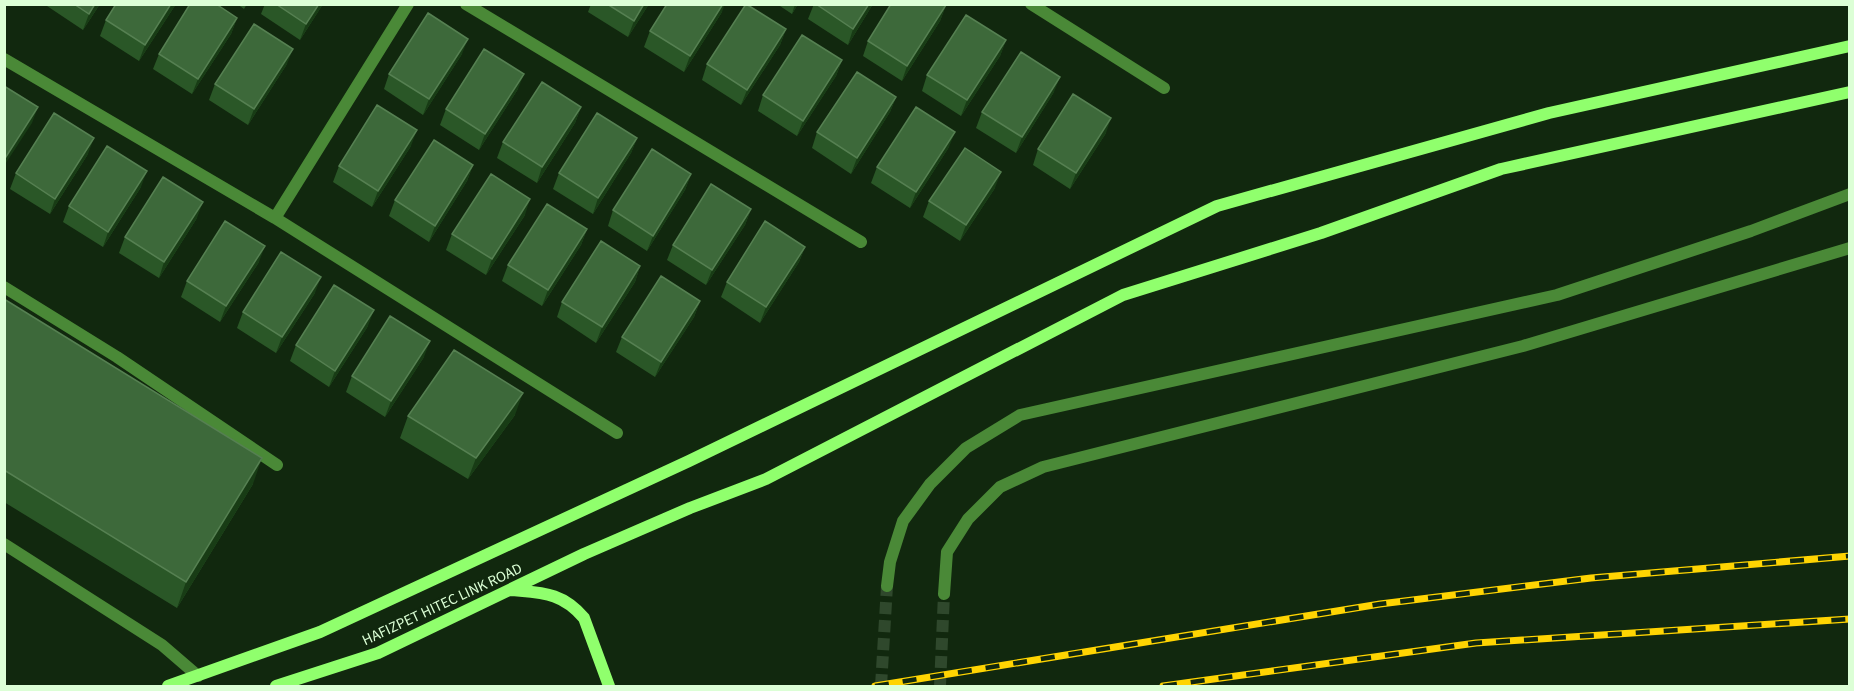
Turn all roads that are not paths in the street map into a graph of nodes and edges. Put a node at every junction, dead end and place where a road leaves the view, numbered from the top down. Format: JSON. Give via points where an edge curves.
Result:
{"nodes":[{"id":1,"x":408,"y":4,"type":"edge"},
{"id":2,"x":466,"y":4,"type":"edge"},
{"id":3,"x":1031,"y":4,"type":"edge"},
{"id":4,"x":1850,"y":46,"type":"edge"},
{"id":5,"x":4,"y":59,"type":"edge"},
{"id":6,"x":1164,"y":88,"type":"dead end"},
{"id":7,"x":1850,"y":92,"type":"edge"},
{"id":8,"x":1850,"y":194,"type":"edge"},
{"id":9,"x":275,"y":218,"type":"junction"},
{"id":10,"x":861,"y":242,"type":"dead end"},
{"id":11,"x":1850,"y":248,"type":"edge"},
{"id":12,"x":4,"y":287,"type":"edge"},
{"id":13,"x":617,"y":433,"type":"dead end"},
{"id":14,"x":277,"y":465,"type":"dead end"},
{"id":15,"x":4,"y":544,"type":"edge"},
{"id":16,"x":887,"y":586,"type":"tunnel mouth"},
{"id":17,"x":508,"y":590,"type":"junction"},
{"id":18,"x":944,"y":594,"type":"tunnel mouth"},
{"id":19,"x":198,"y":676,"type":"junction"},
{"id":20,"x":168,"y":687,"type":"edge"},
{"id":21,"x":276,"y":687,"type":"edge"},
{"id":22,"x":609,"y":687,"type":"edge"}],
"edges":[{"from":1,"to":9,"type":"street"},
{"from":2,"to":10,"type":"street"},
{"from":3,"to":6,"type":"street"},
{"from":4,"to":19,"type":"main road","via":[[1549,113],[1216,206],[689,461],[330,627]]},
{"from":5,"to":9,"type":"street"},
{"from":7,"to":17,"type":"main road","name":"HAFIZPET HITEC LINK ROAD","via":[[1501,169],[1321,233],[1123,295],[766,479],[690,508]]},
{"from":8,"to":16,"type":"street","via":[[1557,295],[1020,415],[966,448],[930,484],[903,521]]},
{"from":9,"to":13,"type":"street"},
{"from":11,"to":18,"type":"street","via":[[1523,346],[1043,466],[1000,487],[968,519],[946,552]]},
{"from":12,"to":14,"type":"street","via":[[117,357]]},
{"from":15,"to":19,"type":"street","via":[[162,645]]},
{"from":17,"to":21,"type":"main road","name":"HAFIZPET HITEC LINK ROAD","via":[[378,653]]},
{"from":17,"to":22,"type":"main road","via":[[546,593],[564,599],[576,609],[584,618]]},
{"from":19,"to":20,"type":"main road"}]}
